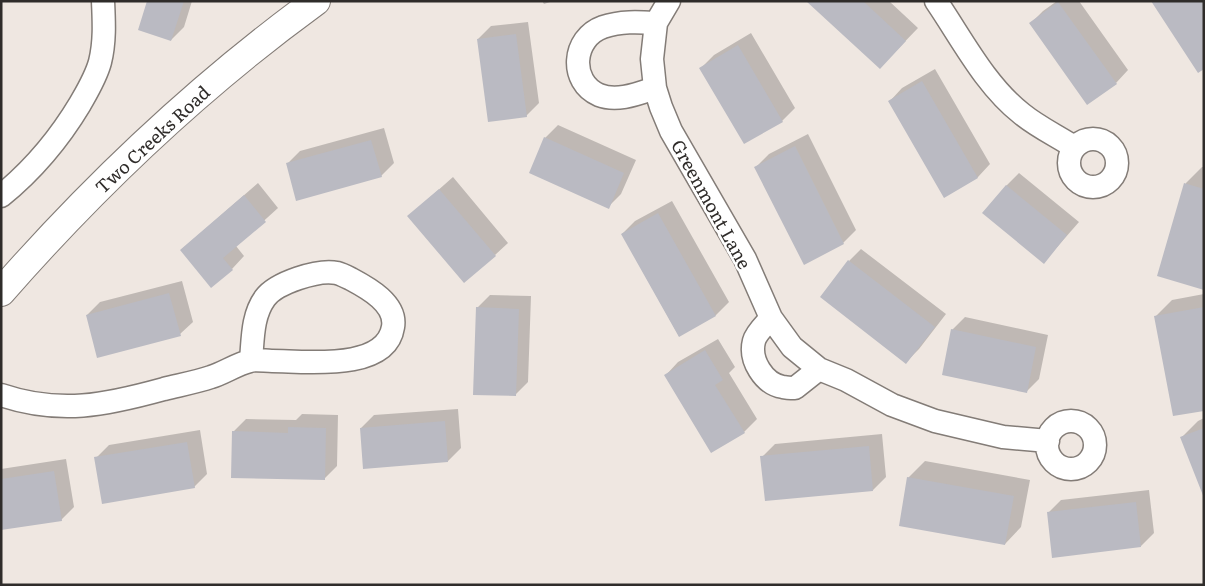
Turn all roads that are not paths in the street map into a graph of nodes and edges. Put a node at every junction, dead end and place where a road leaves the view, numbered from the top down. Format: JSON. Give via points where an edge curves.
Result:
{"nodes":[{"id":1,"x":103,"y":1,"type":"edge"},
{"id":2,"x":316,"y":1,"type":"edge"},
{"id":3,"x":669,"y":1,"type":"edge"},
{"id":4,"x":936,"y":1,"type":"edge"},
{"id":5,"x":656,"y":24,"type":"junction"},
{"id":6,"x":655,"y":88,"type":"junction"},
{"id":7,"x":1074,"y":147,"type":"dead end"},
{"id":8,"x":1,"y":196,"type":"edge"},
{"id":9,"x":1,"y":292,"type":"edge"},
{"id":10,"x":771,"y":318,"type":"junction"},
{"id":11,"x":251,"y":360,"type":"junction"},
{"id":12,"x":818,"y":368,"type":"junction"},
{"id":13,"x":1,"y":394,"type":"edge"},
{"id":14,"x":1048,"y":441,"type":"dead end"}],
"edges":[{"from":1,"to":8,"type":"street","via":[[104,34],[100,62],[92,83],[69,123],[47,152]]},
{"from":2,"to":9,"type":"street","name":"Two Creeks Road","via":[[223,75],[122,165],[46,241]]},
{"from":3,"to":5,"type":"street","name":"Greenmont Lane"},
{"from":4,"to":7,"type":"street","via":[[986,77],[1004,97],[1022,114]]},
{"from":5,"to":6,"type":"street","name":"Greenmont Lane","via":[[652,59]]},
{"from":5,"to":6,"type":"street","via":[[625,22],[602,27],[585,39],[578,51],[580,73],[587,87],[599,95],[631,97]]},
{"from":6,"to":10,"type":"street","name":"Greenmont Lane","via":[[671,131],[744,259]]},
{"from":10,"to":12,"type":"street","name":"Greenmont Lane","via":[[792,347]]},
{"from":10,"to":12,"type":"street","via":[[754,340],[757,367],[766,378],[781,387],[795,388]]},
{"from":11,"to":11,"type":"street","via":[[346,361],[370,355],[389,339],[392,315],[384,301],[361,284],[337,273],[298,279],[276,288],[265,298],[255,319]]},
{"from":11,"to":13,"type":"street","via":[[212,376],[120,401],[86,406],[36,404]]},
{"from":12,"to":14,"type":"street","name":"Greenmont Lane","via":[[934,422],[1003,437]]}]}
